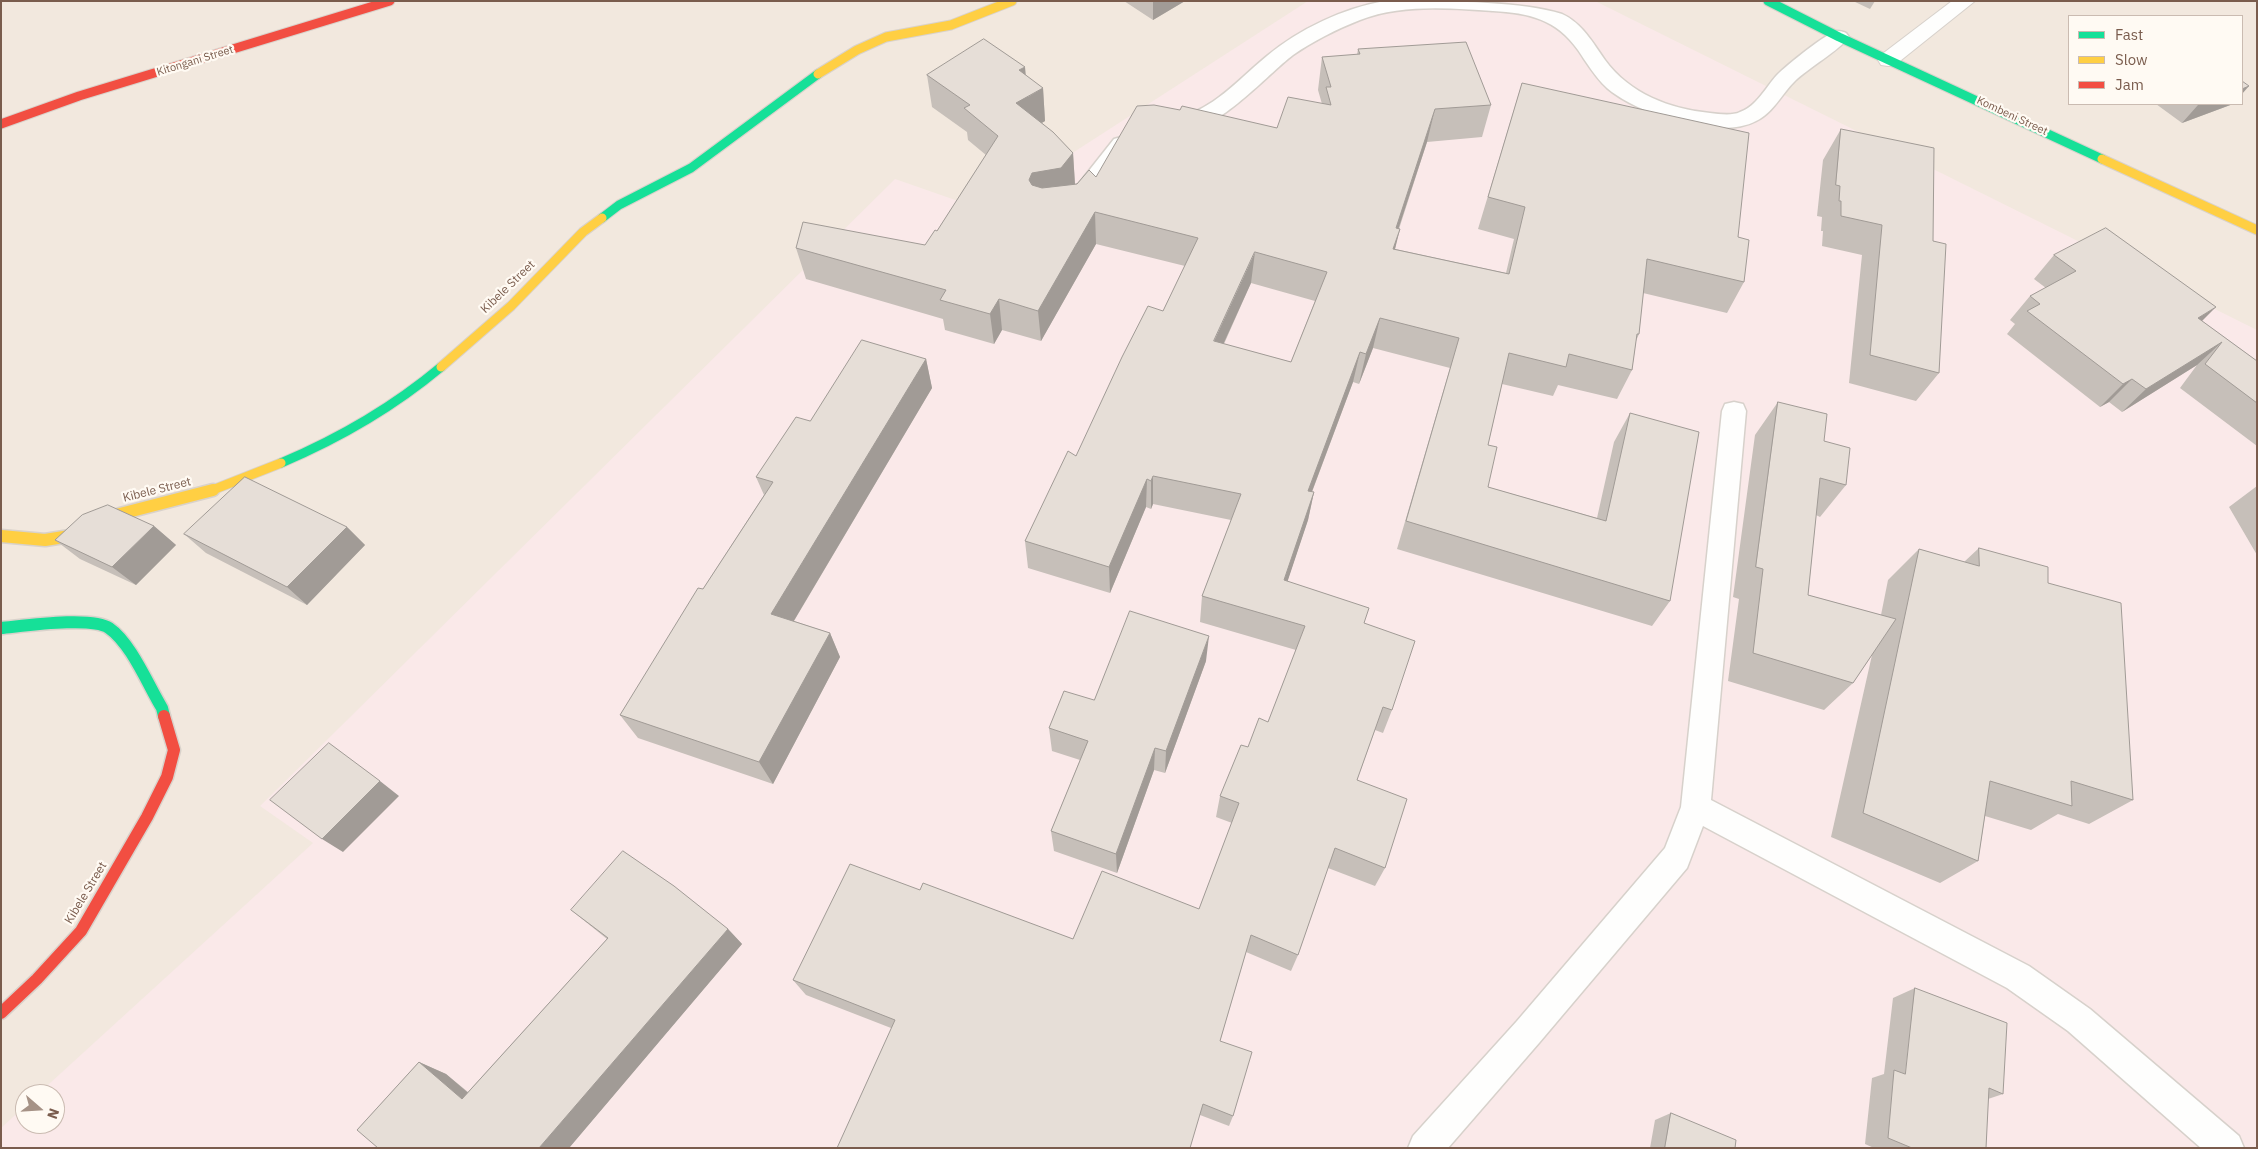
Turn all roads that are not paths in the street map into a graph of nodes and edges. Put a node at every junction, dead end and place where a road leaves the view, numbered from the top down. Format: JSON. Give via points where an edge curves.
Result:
{"nodes":[{"id":1,"x":390,"y":1,"type":"edge"},
{"id":2,"x":1012,"y":1,"type":"edge"},
{"id":3,"x":1768,"y":1,"type":"edge"},
{"id":4,"x":1965,"y":1,"type":"edge"},
{"id":5,"x":1839,"y":37,"type":"junction"},
{"id":6,"x":1888,"y":60,"type":"junction"},
{"id":7,"x":1,"y":124,"type":"edge"},
{"id":8,"x":1165,"y":126,"type":"edge"},
{"id":9,"x":1133,"y":130,"type":"edge"},
{"id":10,"x":1052,"y":210,"type":"edge"},
{"id":11,"x":2257,"y":230,"type":"edge"},
{"id":12,"x":1734,"y":411,"type":"dead end"},
{"id":13,"x":1,"y":536,"type":"edge"},
{"id":14,"x":1,"y":628,"type":"edge"},
{"id":15,"x":1696,"y":807,"type":"junction"},
{"id":16,"x":1,"y":1013,"type":"edge"},
{"id":17,"x":1425,"y":1148,"type":"edge"},
{"id":18,"x":2227,"y":1148,"type":"edge"}],
"edges":[{"from":1,"to":7,"type":"street","name":"Kitongani Street","via":[[79,96]]},
{"from":2,"to":13,"type":"street","name":"Kibele Street","via":[[951,25],[886,37],[857,50],[815,77],[691,168],[619,205],[582,232],[511,306],[421,385],[369,422],[343,436],[210,491],[120,514],[70,536],[45,540]]},
{"from":3,"to":5,"type":"street","name":"Kombeni Street"},
{"from":4,"to":6,"type":"street"},
{"from":5,"to":6,"type":"street","name":"Kombeni Street"},
{"from":5,"to":8,"type":"lane","via":[[1790,74],[1771,100],[1746,119],[1695,118],[1665,112],[1613,83],[1575,33],[1543,12],[1462,3],[1390,6],[1353,16],[1289,49],[1223,108],[1182,125]]},
{"from":6,"to":11,"type":"street","name":"Kombeni Street"},
{"from":9,"to":10,"type":"lane","via":[[1070,209]]},
{"from":12,"to":15,"type":"lane"},
{"from":14,"to":16,"type":"street","name":"Kibele Street","via":[[89,622],[107,626],[120,639],[162,708],[174,750],[167,777],[147,818],[81,931]]},
{"from":15,"to":17,"type":"lane","via":[[1676,858]]},
{"from":15,"to":18,"type":"lane","via":[[2018,977],[2079,1020]]}]}
